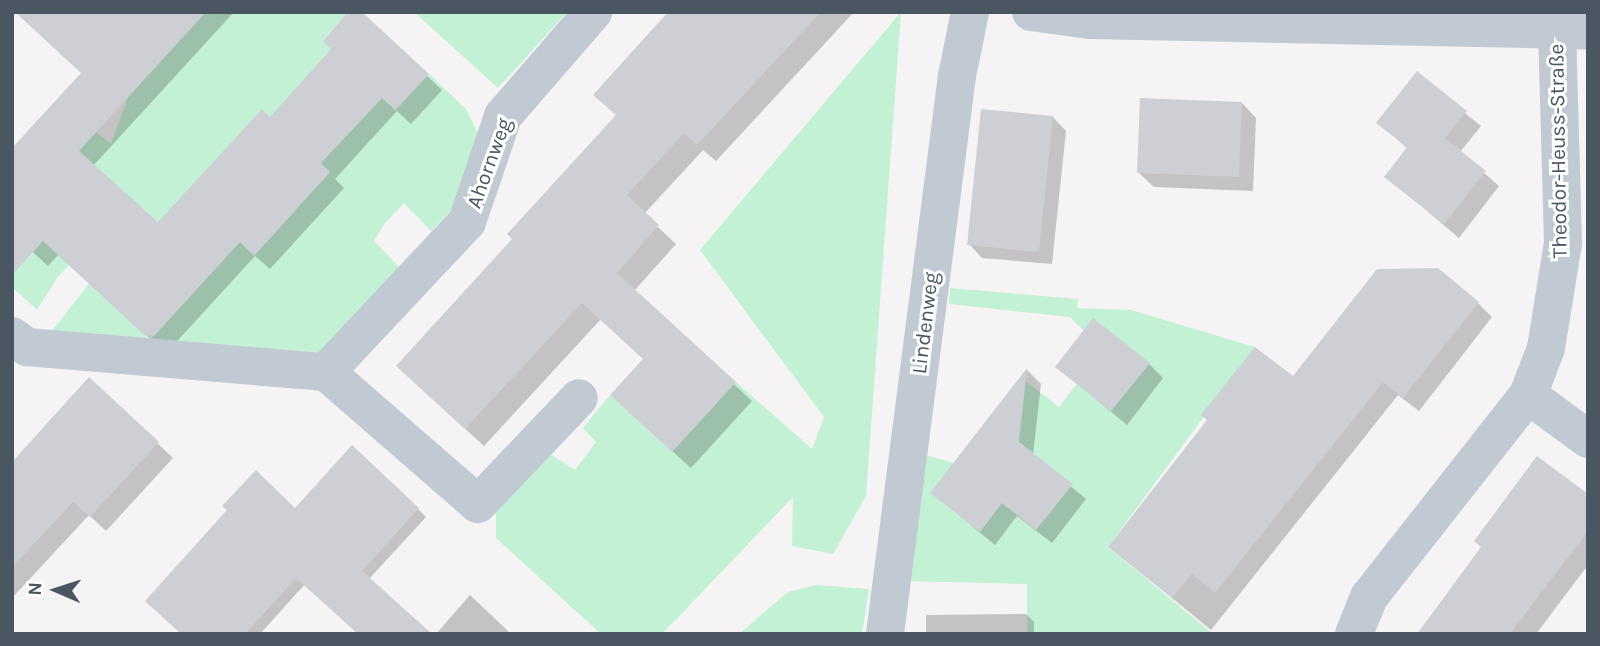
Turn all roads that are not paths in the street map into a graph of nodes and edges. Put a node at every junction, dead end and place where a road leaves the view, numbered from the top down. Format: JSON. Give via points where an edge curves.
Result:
{"nodes":[{"id":1,"x":593,"y":12,"type":"edge"},
{"id":2,"x":971,"y":12,"type":"edge"},
{"id":3,"x":1031,"y":12,"type":"edge"},
{"id":4,"x":1572,"y":30,"type":"edge"},
{"id":5,"x":17,"y":349,"type":"edge"},
{"id":6,"x":326,"y":372,"type":"junction"},
{"id":7,"x":1528,"y":395,"type":"junction"},
{"id":8,"x":579,"y":398,"type":"dead end"},
{"id":9,"x":1588,"y":439,"type":"edge"},
{"id":10,"x":886,"y":634,"type":"edge"},
{"id":11,"x":1354,"y":634,"type":"edge"}],
"edges":[{"from":1,"to":6,"type":"street","name":"Ahornweg","via":[[503,116],[467,222]]},
{"from":2,"to":10,"type":"street","name":"Lindenweg","via":[[957,76]]},
{"from":3,"to":4,"type":"street","name":"Theodor-Heuss-Straße","via":[[1091,20]]},
{"from":4,"to":7,"type":"street","name":"Theodor-Heuss-Straße","via":[[1563,243],[1546,348]]},
{"from":5,"to":6,"type":"street"},
{"from":6,"to":8,"type":"street","via":[[480,518]]},
{"from":7,"to":9,"type":"street"},
{"from":7,"to":11,"type":"street","name":"Theodor-Heuss-Straße","via":[[1368,597]]}]}
